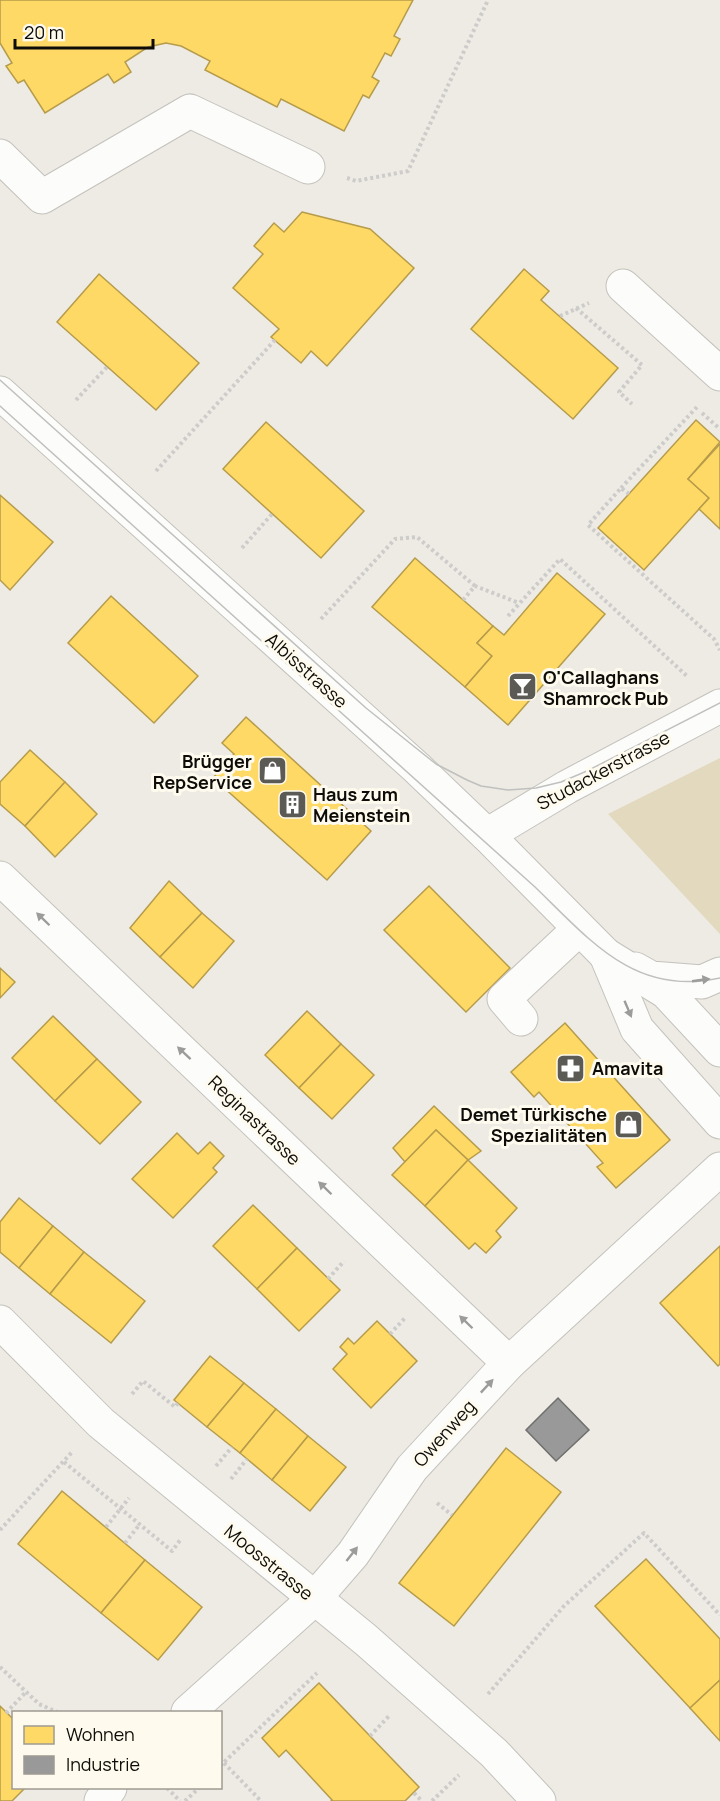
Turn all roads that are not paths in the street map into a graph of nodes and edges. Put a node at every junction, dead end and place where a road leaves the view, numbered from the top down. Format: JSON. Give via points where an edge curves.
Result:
{"nodes":[{"id":1,"x":0,"y":156,"type":"edge"},
{"id":2,"x":308,"y":167,"type":"road end"},
{"id":3,"x":623,"y":286,"type":"dead end"},
{"id":4,"x":720,"y":374,"type":"edge"},
{"id":5,"x":0,"y":393,"type":"edge"},
{"id":6,"x":720,"y":706,"type":"edge"},
{"id":7,"x":487,"y":835,"type":"junction"},
{"id":8,"x":0,"y":878,"type":"edge"},
{"id":9,"x":579,"y":929,"type":"junction"},
{"id":10,"x":606,"y":955,"type":"junction"},
{"id":11,"x":720,"y":974,"type":"edge"},
{"id":12,"x":521,"y":1019,"type":"dead end"},
{"id":13,"x":720,"y":1050,"type":"edge"},
{"id":14,"x":720,"y":1122,"type":"edge"},
{"id":15,"x":720,"y":1169,"type":"edge"},
{"id":16,"x":0,"y":1322,"type":"edge"},
{"id":17,"x":509,"y":1363,"type":"junction"},
{"id":18,"x":314,"y":1599,"type":"junction"},
{"id":19,"x":190,"y":1711,"type":"edge"},
{"id":20,"x":109,"y":1789,"type":"edge"},
{"id":21,"x":100,"y":1801,"type":"edge"},
{"id":22,"x":539,"y":1801,"type":"edge"}],
"edges":[{"from":1,"to":2,"type":"street","via":[[42,197],[190,111]]},
{"from":3,"to":4,"type":"street"},
{"from":5,"to":7,"type":"street","name":"Albisstrasse"},
{"from":6,"to":7,"type":"street","name":"Studackerstrasse","via":[[567,787]]},
{"from":7,"to":9,"type":"street","name":"Albisstrasse"},
{"from":17,"to":8,"type":"street","name":"Reginastrasse","one_way":true},
{"from":9,"to":10,"type":"street","name":"Albisstrasse"},
{"from":9,"to":12,"type":"street","via":[[504,999]]},
{"from":10,"to":11,"type":"street","one_way":true,"via":[[651,978],[702,982]]},
{"from":10,"to":13,"type":"street","name":"Albisstrasse","via":[[666,992]]},
{"from":10,"to":14,"type":"street","name":"Albisstrasse","one_way":true,"via":[[637,1029]]},
{"from":15,"to":17,"type":"street","name":"Owenweg"},
{"from":16,"to":18,"type":"street","name":"Moosstrasse","via":[[101,1423]]},
{"from":18,"to":17,"type":"street","name":"Owenweg","one_way":true,"via":[[353,1554],[412,1468]]},
{"from":18,"to":19,"type":"street","name":"Owenweg"},
{"from":18,"to":22,"type":"street","name":"Moosstrasse","via":[[494,1753]]},
{"from":20,"to":21,"type":"street"}]}
